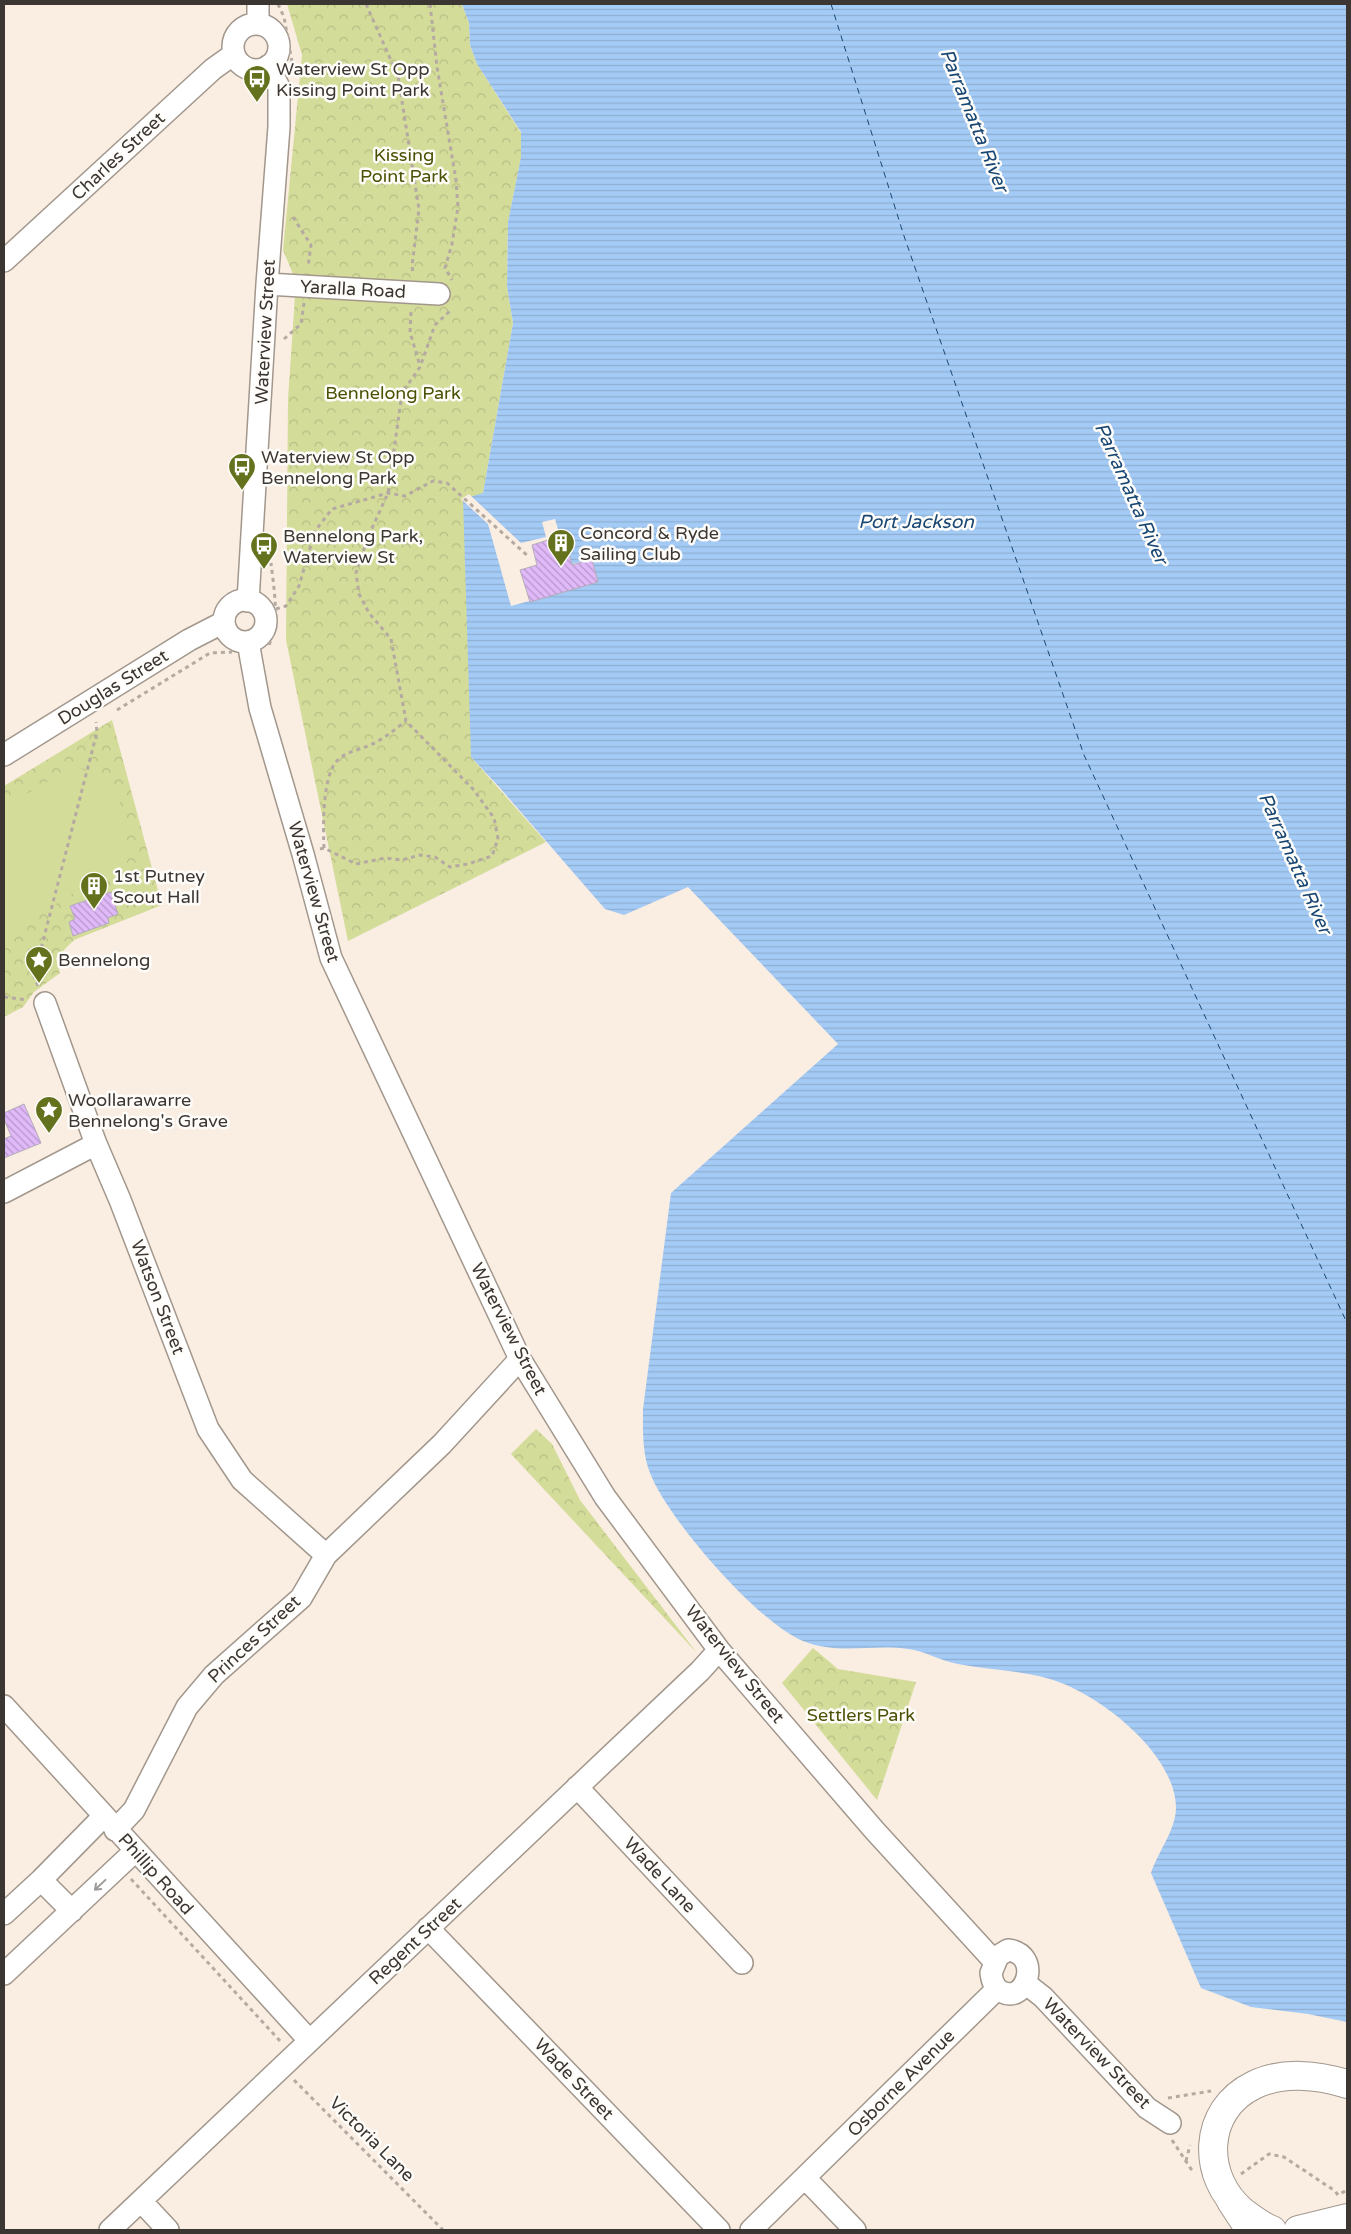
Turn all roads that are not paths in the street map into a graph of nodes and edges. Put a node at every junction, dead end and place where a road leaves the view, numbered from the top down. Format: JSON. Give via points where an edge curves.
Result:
{"nodes":[{"id":1,"x":258,"y":14,"type":"edge"},
{"id":2,"x":234,"y":54,"type":"junction"},
{"id":3,"x":268,"y":66,"type":"junction"},
{"id":4,"x":4,"y":261,"type":"edge"},
{"id":5,"x":267,"y":284,"type":"junction"},
{"id":6,"x":449,"y":296,"type":"road end"},
{"id":7,"x":248,"y":601,"type":"junction"},
{"id":8,"x":224,"y":622,"type":"junction"},
{"id":9,"x":258,"y":648,"type":"junction"},
{"id":10,"x":4,"y":755,"type":"edge"},
{"id":11,"x":45,"y":1003,"type":"road end"},
{"id":12,"x":96,"y":1144,"type":"junction"},
{"id":13,"x":4,"y":1192,"type":"edge"},
{"id":14,"x":520,"y":1359,"type":"junction"},
{"id":15,"x":326,"y":1555,"type":"junction"},
{"id":16,"x":719,"y":1650,"type":"junction"},
{"id":17,"x":4,"y":1706,"type":"edge"},
{"id":18,"x":578,"y":1787,"type":"junction"},
{"id":19,"x":109,"y":1823,"type":"junction"},
{"id":20,"x":135,"y":1851,"type":"junction"},
{"id":21,"x":41,"y":1880,"type":"junction"},
{"id":22,"x":72,"y":1911,"type":"junction"},
{"id":23,"x":4,"y":1914,"type":"edge"},
{"id":24,"x":428,"y":1928,"type":"junction"},
{"id":25,"x":994,"y":1961,"type":"junction"},
{"id":26,"x":742,"y":1963,"type":"dead end"},
{"id":27,"x":4,"y":1974,"type":"edge"},
{"id":28,"x":1025,"y":1983,"type":"junction"},
{"id":29,"x":997,"y":1989,"type":"junction"},
{"id":30,"x":309,"y":2040,"type":"junction"},
{"id":31,"x":1347,"y":2084,"type":"edge"},
{"id":32,"x":1170,"y":2123,"type":"road end"},
{"id":33,"x":805,"y":2178,"type":"junction"},
{"id":34,"x":1225,"y":2192,"type":"junction"},
{"id":35,"x":141,"y":2201,"type":"junction"},
{"id":36,"x":1347,"y":2218,"type":"edge"},
{"id":37,"x":110,"y":2230,"type":"edge"},
{"id":38,"x":168,"y":2230,"type":"edge"},
{"id":39,"x":719,"y":2230,"type":"edge"},
{"id":40,"x":751,"y":2230,"type":"edge"},
{"id":41,"x":856,"y":2230,"type":"edge"},
{"id":42,"x":1250,"y":2230,"type":"edge"},
{"id":43,"x":1272,"y":2230,"type":"edge"},
{"id":44,"x":1298,"y":2230,"type":"edge"}],
"edges":[{"from":1,"to":2,"type":"street","via":[[251,24],[238,32]]},
{"from":1,"to":3,"type":"street","via":[[278,42],[277,55]]},
{"from":2,"to":3,"type":"street","via":[[248,68]]},
{"from":2,"to":4,"type":"street","name":"Charles Street","via":[[213,69]]},
{"from":3,"to":5,"type":"street","name":"Waterview Street","via":[[278,87],[280,105]]},
{"from":5,"to":6,"type":"street","name":"Yaralla Road"},
{"from":5,"to":7,"type":"street","name":"Waterview Street"},
{"from":7,"to":8,"type":"street","via":[[231,606]]},
{"from":7,"to":9,"type":"street","via":[[263,612],[265,625],[259,636]]},
{"from":8,"to":9,"type":"street","via":[[234,639]]},
{"from":8,"to":10,"type":"street","name":"Douglas Street","via":[[189,640]]},
{"from":9,"to":14,"type":"street","name":"Waterview Street","via":[[260,708],[331,958]]},
{"from":11,"to":12,"type":"street","name":"Watson Street"},
{"from":12,"to":13,"type":"street"},
{"from":12,"to":15,"type":"street","name":"Watson Street","via":[[208,1429],[242,1480]]},
{"from":14,"to":15,"type":"street","name":"Princes Street","via":[[442,1444]]},
{"from":14,"to":16,"type":"street","name":"Waterview Street","via":[[606,1497]]},
{"from":15,"to":19,"type":"street","name":"Princes Street","via":[[300,1598],[214,1675],[187,1707],[134,1810]]},
{"from":16,"to":18,"type":"street","name":"Regent Street"},
{"from":16,"to":25,"type":"street","name":"Waterview Street","via":[[875,1831]]},
{"from":17,"to":19,"type":"street","name":"Phillip Road"},
{"from":18,"to":24,"type":"street","name":"Regent Street"},
{"from":18,"to":26,"type":"street","name":"Wade Lane"},
{"from":19,"to":20,"type":"street","name":"Phillip Road"},
{"from":19,"to":21,"type":"street","name":"Princes Street"},
{"from":20,"to":22,"type":"street","one_way":true},
{"from":20,"to":30,"type":"street","name":"Phillip Road"},
{"from":21,"to":22,"type":"street"},
{"from":21,"to":23,"type":"street","name":"Princes Street"},
{"from":22,"to":27,"type":"street"},
{"from":24,"to":30,"type":"street","name":"Regent Street"},
{"from":24,"to":39,"type":"street","name":"Wade Street"},
{"from":25,"to":28,"type":"street","via":[[1008,1950],[1019,1953],[1027,1963]]},
{"from":25,"to":29,"type":"street","via":[[991,1973]]},
{"from":28,"to":29,"type":"street","via":[[1012,1994]]},
{"from":28,"to":32,"type":"street","name":"Waterview Street","via":[[1043,1996],[1147,2108]]},
{"from":29,"to":33,"type":"street","name":"Osborne Avenue"},
{"from":30,"to":35,"type":"street","name":"Regent Street","via":[[283,2057]]},
{"from":31,"to":34,"type":"main road","via":[[1321,2078],[1284,2076],[1253,2085],[1240,2094],[1229,2104],[1216,2127],[1215,2167]]},
{"from":33,"to":40,"type":"street","name":"Osborne Avenue"},
{"from":33,"to":41,"type":"street"},
{"from":34,"to":42,"type":"main road"},
{"from":34,"to":43,"type":"main road","via":[[1259,2224]]},
{"from":35,"to":37,"type":"street","name":"Regent Street"},
{"from":35,"to":38,"type":"street"},
{"from":36,"to":44,"type":"main road"}]}
